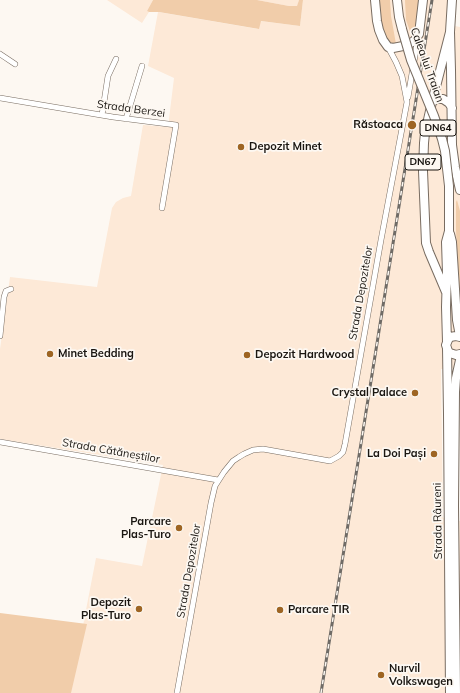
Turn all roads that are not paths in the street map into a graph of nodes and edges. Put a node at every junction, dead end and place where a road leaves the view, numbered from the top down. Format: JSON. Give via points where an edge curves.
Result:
{"nodes":[{"id":1,"x":376,"y":0,"type":"edge"},
{"id":2,"x":397,"y":0,"type":"edge"},
{"id":3,"x":423,"y":0,"type":"edge"},
{"id":4,"x":452,"y":0,"type":"edge"},
{"id":5,"x":450,"y":32,"type":"junction"},
{"id":6,"x":419,"y":34,"type":"junction"},
{"id":7,"x":388,"y":47,"type":"junction"},
{"id":8,"x":0,"y":54,"type":"edge"},
{"id":9,"x":116,"y":59,"type":"dead end"},
{"id":10,"x":15,"y":64,"type":"dead end"},
{"id":11,"x":142,"y":66,"type":"dead end"},
{"id":12,"x":0,"y":98,"type":"edge"},
{"id":13,"x":407,"y":102,"type":"junction"},
{"id":14,"x":432,"y":102,"type":"junction"},
{"id":15,"x":452,"y":108,"type":"junction"},
{"id":16,"x":102,"y":115,"type":"junction"},
{"id":17,"x":126,"y":119,"type":"junction"},
{"id":18,"x":459,"y":176,"type":"edge"},
{"id":19,"x":460,"y":190,"type":"edge"},
{"id":20,"x":162,"y":208,"type":"dead end"},
{"id":21,"x":449,"y":231,"type":"junction"},
{"id":22,"x":11,"y":289,"type":"dead end"},
{"id":23,"x":446,"y":292,"type":"junction"},
{"id":24,"x":0,"y":336,"type":"edge"},
{"id":25,"x":460,"y":336,"type":"edge"},
{"id":26,"x":447,"y":345,"type":"junction"},
{"id":27,"x":460,"y":354,"type":"edge"},
{"id":28,"x":460,"y":360,"type":"edge"},
{"id":29,"x":0,"y":442,"type":"edge"},
{"id":30,"x":218,"y":480,"type":"junction"},
{"id":31,"x":457,"y":522,"type":"edge"},
{"id":32,"x":177,"y":693,"type":"edge"},
{"id":33,"x":450,"y":693,"type":"edge"},
{"id":34,"x":456,"y":693,"type":"edge"}],
"edges":[{"from":1,"to":7,"type":"main road","via":[[377,21]]},
{"from":2,"to":21,"type":"main road","name":"Calea lui Traian","number":"DN64","bridge":true,"via":[[411,60],[442,139],[449,186]]},
{"from":3,"to":6,"type":"main road"},
{"from":4,"to":5,"type":"main road","number":"DN67"},
{"from":5,"to":14,"type":"main road","number":"DN67"},
{"from":5,"to":15,"type":"main road","number":"DN67"},
{"from":6,"to":7,"type":"main road","via":[[409,44],[398,48]]},
{"from":6,"to":13,"type":"street"},
{"from":7,"to":13,"type":"street","name":"Strada Depozitelor","via":[[402,76]]},
{"from":8,"to":10,"type":"street"},
{"from":9,"to":16,"type":"street","via":[[108,76]]},
{"from":11,"to":17,"type":"street"},
{"from":12,"to":16,"type":"street","name":"Strada Berzei"},
{"from":13,"to":30,"type":"street","name":"Strada Depozitelor","via":[[343,452],[330,461],[263,449],[254,450],[233,462]]},
{"from":14,"to":15,"type":"main road","via":[[443,99]]},
{"from":14,"to":23,"type":"main road","number":"DN67","via":[[423,154],[425,238]]},
{"from":15,"to":18,"type":"main road","number":"DN67","via":[[452,145]]},
{"from":16,"to":17,"type":"street","name":"Strada Berzei"},
{"from":17,"to":20,"type":"street","name":"Strada Berzei","via":[[176,125]]},
{"from":18,"to":19,"type":"main road","number":"DN67"},
{"from":21,"to":23,"type":"main road","name":"Calea lui Traian","number":"DN64","via":[[446,242]]},
{"from":21,"to":25,"type":"main road","name":"Calea lui Traian","number":"DN64"},
{"from":22,"to":24,"type":"street","via":[[4,297]]},
{"from":23,"to":26,"type":"main road","name":"Calea lui Traian","number":"DN67"},
{"from":25,"to":26,"type":"main road","number":"DN64","via":[[450,337]]},
{"from":26,"to":27,"type":"main road","via":[[448,351]]},
{"from":26,"to":33,"type":"main road","name":"Strada Râureni"},
{"from":28,"to":31,"type":"main road","name":"Strada Râureni","via":[[455,392]]},
{"from":29,"to":30,"type":"street","name":"Strada Cătăneștilor"},
{"from":30,"to":32,"type":"street","name":"Strada Depozitelor","via":[[211,503]]},
{"from":31,"to":34,"type":"main road","name":"Strada Râureni"}]}
